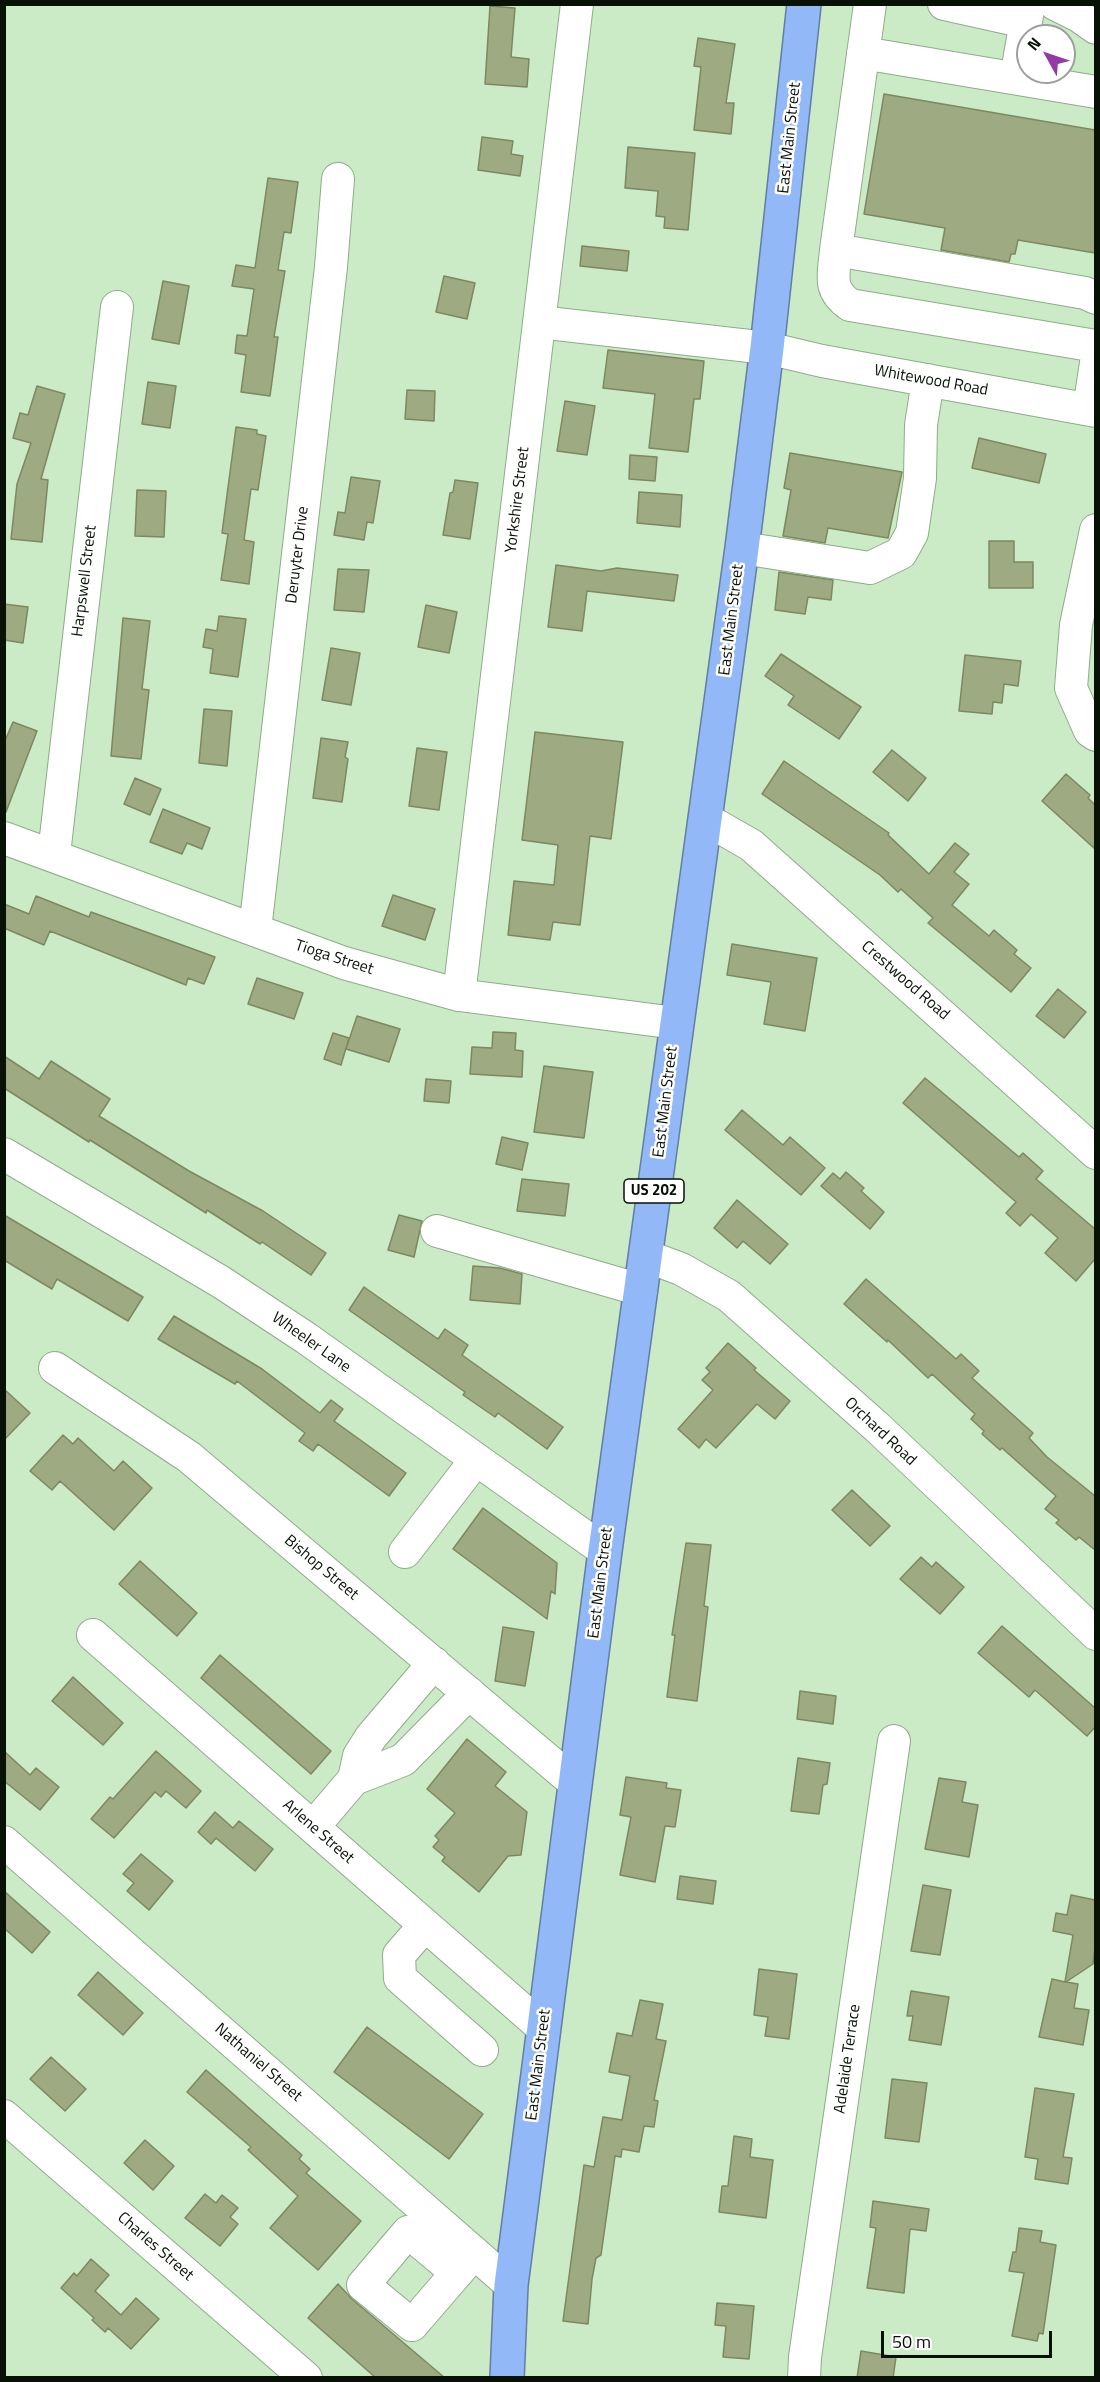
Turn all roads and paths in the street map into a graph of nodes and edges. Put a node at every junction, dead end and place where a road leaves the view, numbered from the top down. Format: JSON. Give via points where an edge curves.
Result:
{"nodes":[{"id":1,"x":577,"y":4,"type":"edge"},
{"id":2,"x":804,"y":4,"type":"edge"},
{"id":3,"x":870,"y":4,"type":"edge"},
{"id":4,"x":944,"y":4,"type":"edge"},
{"id":5,"x":1055,"y":4,"type":"edge"},
{"id":6,"x":1027,"y":13,"type":"edge"},
{"id":7,"x":1095,"y":28,"type":"edge"},
{"id":8,"x":863,"y":53,"type":"junction"},
{"id":9,"x":1016,"y":78,"type":"edge"},
{"id":10,"x":1050,"y":84,"type":"edge"},
{"id":11,"x":1095,"y":92,"type":"edge"},
{"id":12,"x":338,"y":179,"type":"dead end"},
{"id":13,"x":836,"y":250,"type":"junction"},
{"id":14,"x":1095,"y":298,"type":"edge"},
{"id":15,"x":117,"y":307,"type":"dead end"},
{"id":16,"x":539,"y":322,"type":"junction"},
{"id":17,"x":1095,"y":346,"type":"edge"},
{"id":18,"x":767,"y":348,"type":"junction"},
{"id":19,"x":1095,"y":363,"type":"edge"},
{"id":20,"x":928,"y":380,"type":"junction"},
{"id":21,"x":1092,"y":410,"type":"edge"},
{"id":22,"x":1095,"y":530,"type":"edge"},
{"id":23,"x":741,"y":548,"type":"junction"},
{"id":24,"x":1095,"y":735,"type":"edge"},
{"id":25,"x":707,"y":820,"type":"junction"},
{"id":26,"x":4,"y":838,"type":"edge"},
{"id":27,"x":54,"y":854,"type":"junction"},
{"id":28,"x":255,"y":930,"type":"junction"},
{"id":29,"x":459,"y":995,"type":"junction"},
{"id":30,"x":676,"y":1023,"type":"junction"},
{"id":31,"x":1095,"y":1153,"type":"edge"},
{"id":32,"x":4,"y":1154,"type":"edge"},
{"id":33,"x":437,"y":1231,"type":"dead end"},
{"id":34,"x":646,"y":1256,"type":"junction"},
{"id":35,"x":641,"y":1290,"type":"junction"},
{"id":36,"x":55,"y":1368,"type":"dead end"},
{"id":37,"x":475,"y":1461,"type":"junction"},
{"id":38,"x":605,"y":1551,"type":"junction"},
{"id":39,"x":405,"y":1552,"type":"dead end"},
{"id":40,"x":1095,"y":1634,"type":"edge"},
{"id":41,"x":93,"y":1635,"type":"dead end"},
{"id":42,"x":434,"y":1663,"type":"junction"},
{"id":43,"x":469,"y":1693,"type":"junction"},
{"id":44,"x":894,"y":1741,"type":"dead end"},
{"id":45,"x":354,"y":1779,"type":"junction"},
{"id":46,"x":575,"y":1783,"type":"junction"},
{"id":47,"x":314,"y":1827,"type":"junction"},
{"id":48,"x":4,"y":1842,"type":"edge"},
{"id":49,"x":425,"y":1925,"type":"junction"},
{"id":50,"x":543,"y":2028,"type":"junction"},
{"id":51,"x":482,"y":2050,"type":"dead end"},
{"id":52,"x":4,"y":2116,"type":"edge"},
{"id":53,"x":511,"y":2285,"type":"junction"},
{"id":54,"x":306,"y":2378,"type":"edge"},
{"id":55,"x":507,"y":2378,"type":"edge"},
{"id":56,"x":804,"y":2378,"type":"edge"}],
"edges":[{"from":1,"to":16,"type":"street","name":"Yorkshire Street"},
{"from":2,"to":18,"type":"highway","name":"East Main Street","number":"US 202"},
{"from":3,"to":8,"type":"street"},
{"from":4,"to":6,"type":"street"},
{"from":5,"to":7,"type":"street"},
{"from":8,"to":9,"type":"street"},
{"from":8,"to":13,"type":"street"},
{"from":10,"to":11,"type":"street"},
{"from":12,"to":28,"type":"street","name":"Deruyter Drive"},
{"from":13,"to":14,"type":"street","via":[[1085,293]]},
{"from":13,"to":17,"type":"street","via":[[833,283],[837,297],[850,305]]},
{"from":15,"to":27,"type":"street","name":"Harpswell Street"},
{"from":16,"to":18,"type":"street","name":"Whitewood Road"},
{"from":16,"to":29,"type":"street","name":"Yorkshire Street"},
{"from":18,"to":20,"type":"street","name":"Whitewood Road"},
{"from":18,"to":23,"type":"highway","name":"East Main Street","number":"US 202"},
{"from":19,"to":21,"type":"street"},
{"from":20,"to":21,"type":"street","name":"Whitewood Road"},
{"from":20,"to":23,"type":"street","via":[[915,514],[912,533],[901,553],[870,568]]},
{"from":22,"to":24,"type":"street","via":[[1076,625],[1071,688]]},
{"from":23,"to":25,"type":"highway","name":"East Main Street","number":"US 202"},
{"from":25,"to":30,"type":"highway","name":"East Main Street","number":"US 202"},
{"from":25,"to":31,"type":"street","name":"Crestwood Road","via":[[751,845]]},
{"from":26,"to":27,"type":"street","name":"Tioga Street"},
{"from":27,"to":28,"type":"street","name":"Tioga Street"},
{"from":28,"to":29,"type":"street","name":"Tioga Street","via":[[344,963]]},
{"from":29,"to":30,"type":"street","name":"Tioga Street"},
{"from":30,"to":34,"type":"highway","name":"East Main Street","number":"US 202"},
{"from":32,"to":37,"type":"street","name":"Wheeler Lane","via":[[221,1282],[306,1338]]},
{"from":33,"to":35,"type":"street"},
{"from":34,"to":35,"type":"highway","name":"East Main Street","number":"US 202"},
{"from":34,"to":40,"type":"street","name":"Orchard Road","via":[[681,1269],[729,1296],[878,1428]]},
{"from":35,"to":38,"type":"highway","name":"East Main Street","number":"US 202"},
{"from":36,"to":42,"type":"street","name":"Bishop Street","via":[[189,1457]]},
{"from":37,"to":38,"type":"street","name":"Wheeler Lane"},
{"from":37,"to":39,"type":"street"},
{"from":38,"to":46,"type":"highway","name":"East Main Street","number":"US 202"},
{"from":41,"to":47,"type":"street","name":"Arlene Street"},
{"from":42,"to":43,"type":"street","name":"Bishop Street"},
{"from":42,"to":45,"type":"street","via":[[371,1737],[359,1756]]},
{"from":43,"to":45,"type":"street","via":[[403,1760]]},
{"from":43,"to":46,"type":"street","name":"Bishop Street"},
{"from":44,"to":56,"type":"street","name":"Adelaide Terrace"},
{"from":45,"to":47,"type":"street"},
{"from":46,"to":50,"type":"highway","name":"East Main Street","number":"US 202"},
{"from":47,"to":49,"type":"street","name":"Arlene Street"},
{"from":48,"to":53,"type":"street","name":"Nathaniel Street","via":[[466,2263]]},
{"from":49,"to":50,"type":"street","name":"Arlene Street"},
{"from":49,"to":51,"type":"street","via":[[399,1955],[400,1978]]},
{"from":50,"to":53,"type":"highway","name":"East Main Street","number":"US 202"},
{"from":52,"to":54,"type":"street","name":"Charles Street"},
{"from":53,"to":55,"type":"highway","name":"East Main Street","number":"US 202"}]}
